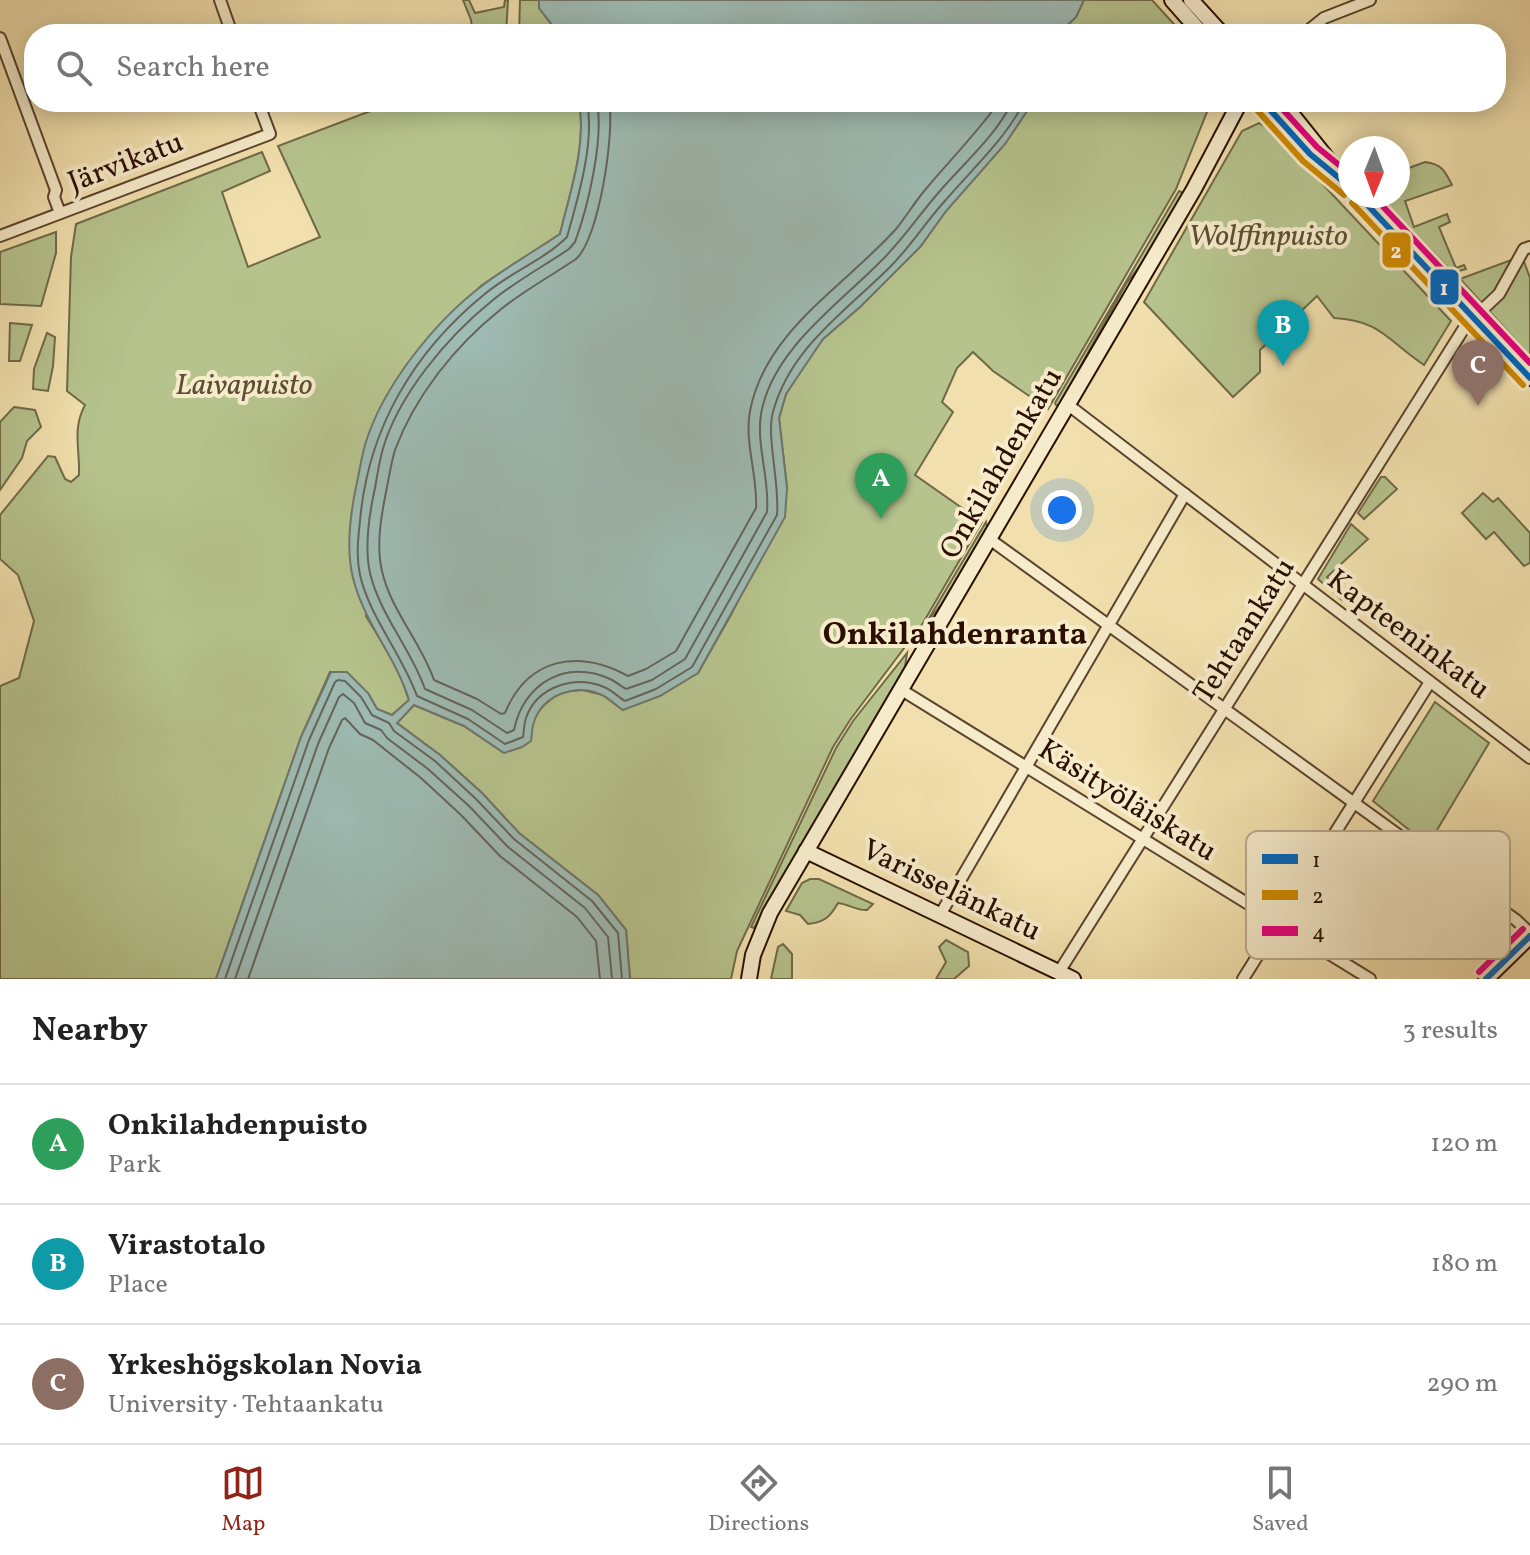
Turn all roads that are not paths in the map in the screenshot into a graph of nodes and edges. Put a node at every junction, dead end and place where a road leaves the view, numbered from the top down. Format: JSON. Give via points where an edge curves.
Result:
{"nodes":[{"id":1,"x":220,"y":0,"type":"edge"},
{"id":2,"x":1172,"y":0,"type":"edge"},
{"id":3,"x":1191,"y":0,"type":"edge"},
{"id":4,"x":1370,"y":0,"type":"edge"},
{"id":5,"x":228,"y":24,"type":"edge"},
{"id":6,"x":1193,"y":24,"type":"edge"},
{"id":7,"x":1213,"y":24,"type":"edge"},
{"id":8,"x":1316,"y":24,"type":"edge"},
{"id":9,"x":0,"y":38,"type":"edge"},
{"id":10,"x":24,"y":100,"type":"edge"},
{"id":11,"x":29,"y":112,"type":"edge"},
{"id":12,"x":262,"y":112,"type":"edge"},
{"id":13,"x":1235,"y":112,"type":"edge"},
{"id":14,"x":1272,"y":112,"type":"edge"},
{"id":15,"x":1290,"y":112,"type":"edge"},
{"id":16,"x":1338,"y":171,"type":"edge"},
{"id":17,"x":1338,"y":177,"type":"edge"},
{"id":18,"x":1370,"y":208,"type":"edge"},
{"id":19,"x":60,"y":213,"type":"junction"},
{"id":20,"x":0,"y":236,"type":"edge"},
{"id":21,"x":1530,"y":247,"type":"edge"},
{"id":22,"x":1474,"y":316,"type":"junction"},
{"id":23,"x":1530,"y":378,"type":"edge"},
{"id":24,"x":1067,"y":404,"type":"junction"},
{"id":25,"x":1185,"y":494,"type":"junction"},
{"id":26,"x":988,"y":538,"type":"junction"},
{"id":27,"x":1302,"y":584,"type":"junction"},
{"id":28,"x":1110,"y":626,"type":"junction"},
{"id":29,"x":1430,"y":682,"type":"junction"},
{"id":30,"x":900,"y":689,"type":"junction"},
{"id":31,"x":1225,"y":709,"type":"junction"},
{"id":32,"x":1530,"y":758,"type":"edge"},
{"id":33,"x":1027,"y":767,"type":"junction"},
{"id":34,"x":1354,"y":803,"type":"junction"},
{"id":35,"x":1336,"y":831,"type":"edge"},
{"id":36,"x":1393,"y":831,"type":"edge"},
{"id":37,"x":1143,"y":839,"type":"junction"},
{"id":38,"x":806,"y":851,"type":"junction"},
{"id":39,"x":1246,"y":903,"type":"edge"},
{"id":40,"x":940,"y":915,"type":"junction"},
{"id":41,"x":1510,"y":916,"type":"edge"},
{"id":42,"x":1530,"y":934,"type":"edge"},
{"id":43,"x":1510,"y":954,"type":"edge"},
{"id":44,"x":1256,"y":959,"type":"edge"},
{"id":45,"x":1338,"y":959,"type":"edge"},
{"id":46,"x":1506,"y":959,"type":"edge"},
{"id":47,"x":1066,"y":976,"type":"edge"},
{"id":48,"x":749,"y":979,"type":"edge"},
{"id":49,"x":1243,"y":979,"type":"edge"},
{"id":50,"x":1370,"y":979,"type":"edge"},
{"id":51,"x":1486,"y":979,"type":"edge"}],
"edges":[{"from":1,"to":5,"type":"street"},
{"from":2,"to":6,"type":"main road"},
{"from":3,"to":7,"type":"main road"},
{"from":4,"to":8,"type":"street"},
{"from":9,"to":10,"type":"street"},
{"from":11,"to":19,"type":"street"},
{"from":12,"to":19,"type":"street","name":"Järvikatu","via":[[270,134]]},
{"from":13,"to":24,"type":"main road","name":"Onkilahdenkatu"},
{"from":14,"to":17,"type":"main road"},
{"from":15,"to":16,"type":"main road"},
{"from":18,"to":22,"type":"main road"},
{"from":19,"to":20,"type":"street","name":"Järvikatu"},
{"from":21,"to":22,"type":"street","name":"Tehtaankatu","via":[[1499,294]]},
{"from":22,"to":23,"type":"main road"},
{"from":22,"to":27,"type":"street","name":"Tehtaankatu"},
{"from":24,"to":25,"type":"street","name":"Kapteeninkatu"},
{"from":24,"to":26,"type":"main road","name":"Onkilahdenkatu"},
{"from":25,"to":27,"type":"street","name":"Kapteeninkatu"},
{"from":25,"to":28,"type":"street"},
{"from":26,"to":28,"type":"street"},
{"from":26,"to":30,"type":"main road","name":"Onkilahdenkatu"},
{"from":27,"to":29,"type":"street","name":"Kapteeninkatu"},
{"from":27,"to":31,"type":"street","name":"Tehtaankatu"},
{"from":28,"to":31,"type":"street"},
{"from":28,"to":33,"type":"street"},
{"from":29,"to":32,"type":"street","name":"Kapteeninkatu"},
{"from":29,"to":34,"type":"street"},
{"from":30,"to":33,"type":"street","name":"Käsityöläiskatu"},
{"from":30,"to":38,"type":"main road","name":"Onkilahdenkatu"},
{"from":31,"to":34,"type":"street"},
{"from":31,"to":37,"type":"street","name":"Tehtaankatu"},
{"from":33,"to":37,"type":"street","name":"Käsityöläiskatu"},
{"from":33,"to":40,"type":"street"},
{"from":34,"to":35,"type":"street"},
{"from":34,"to":36,"type":"street"},
{"from":37,"to":39,"type":"street","name":"Käsityöläiskatu"},
{"from":37,"to":47,"type":"street","name":"Tehtaankatu"},
{"from":38,"to":40,"type":"main road","name":"Varisselänkatu"},
{"from":38,"to":48,"type":"main road","name":"Onkilahdenkatu","via":[[758,939]]},
{"from":40,"to":47,"type":"main road","name":"Varisselänkatu"},
{"from":41,"to":42,"type":"street"},
{"from":42,"to":43,"type":"main road"},
{"from":44,"to":49,"type":"street"},
{"from":45,"to":50,"type":"street","name":"Käsityöläiskatu"},
{"from":46,"to":51,"type":"main road"}]}
